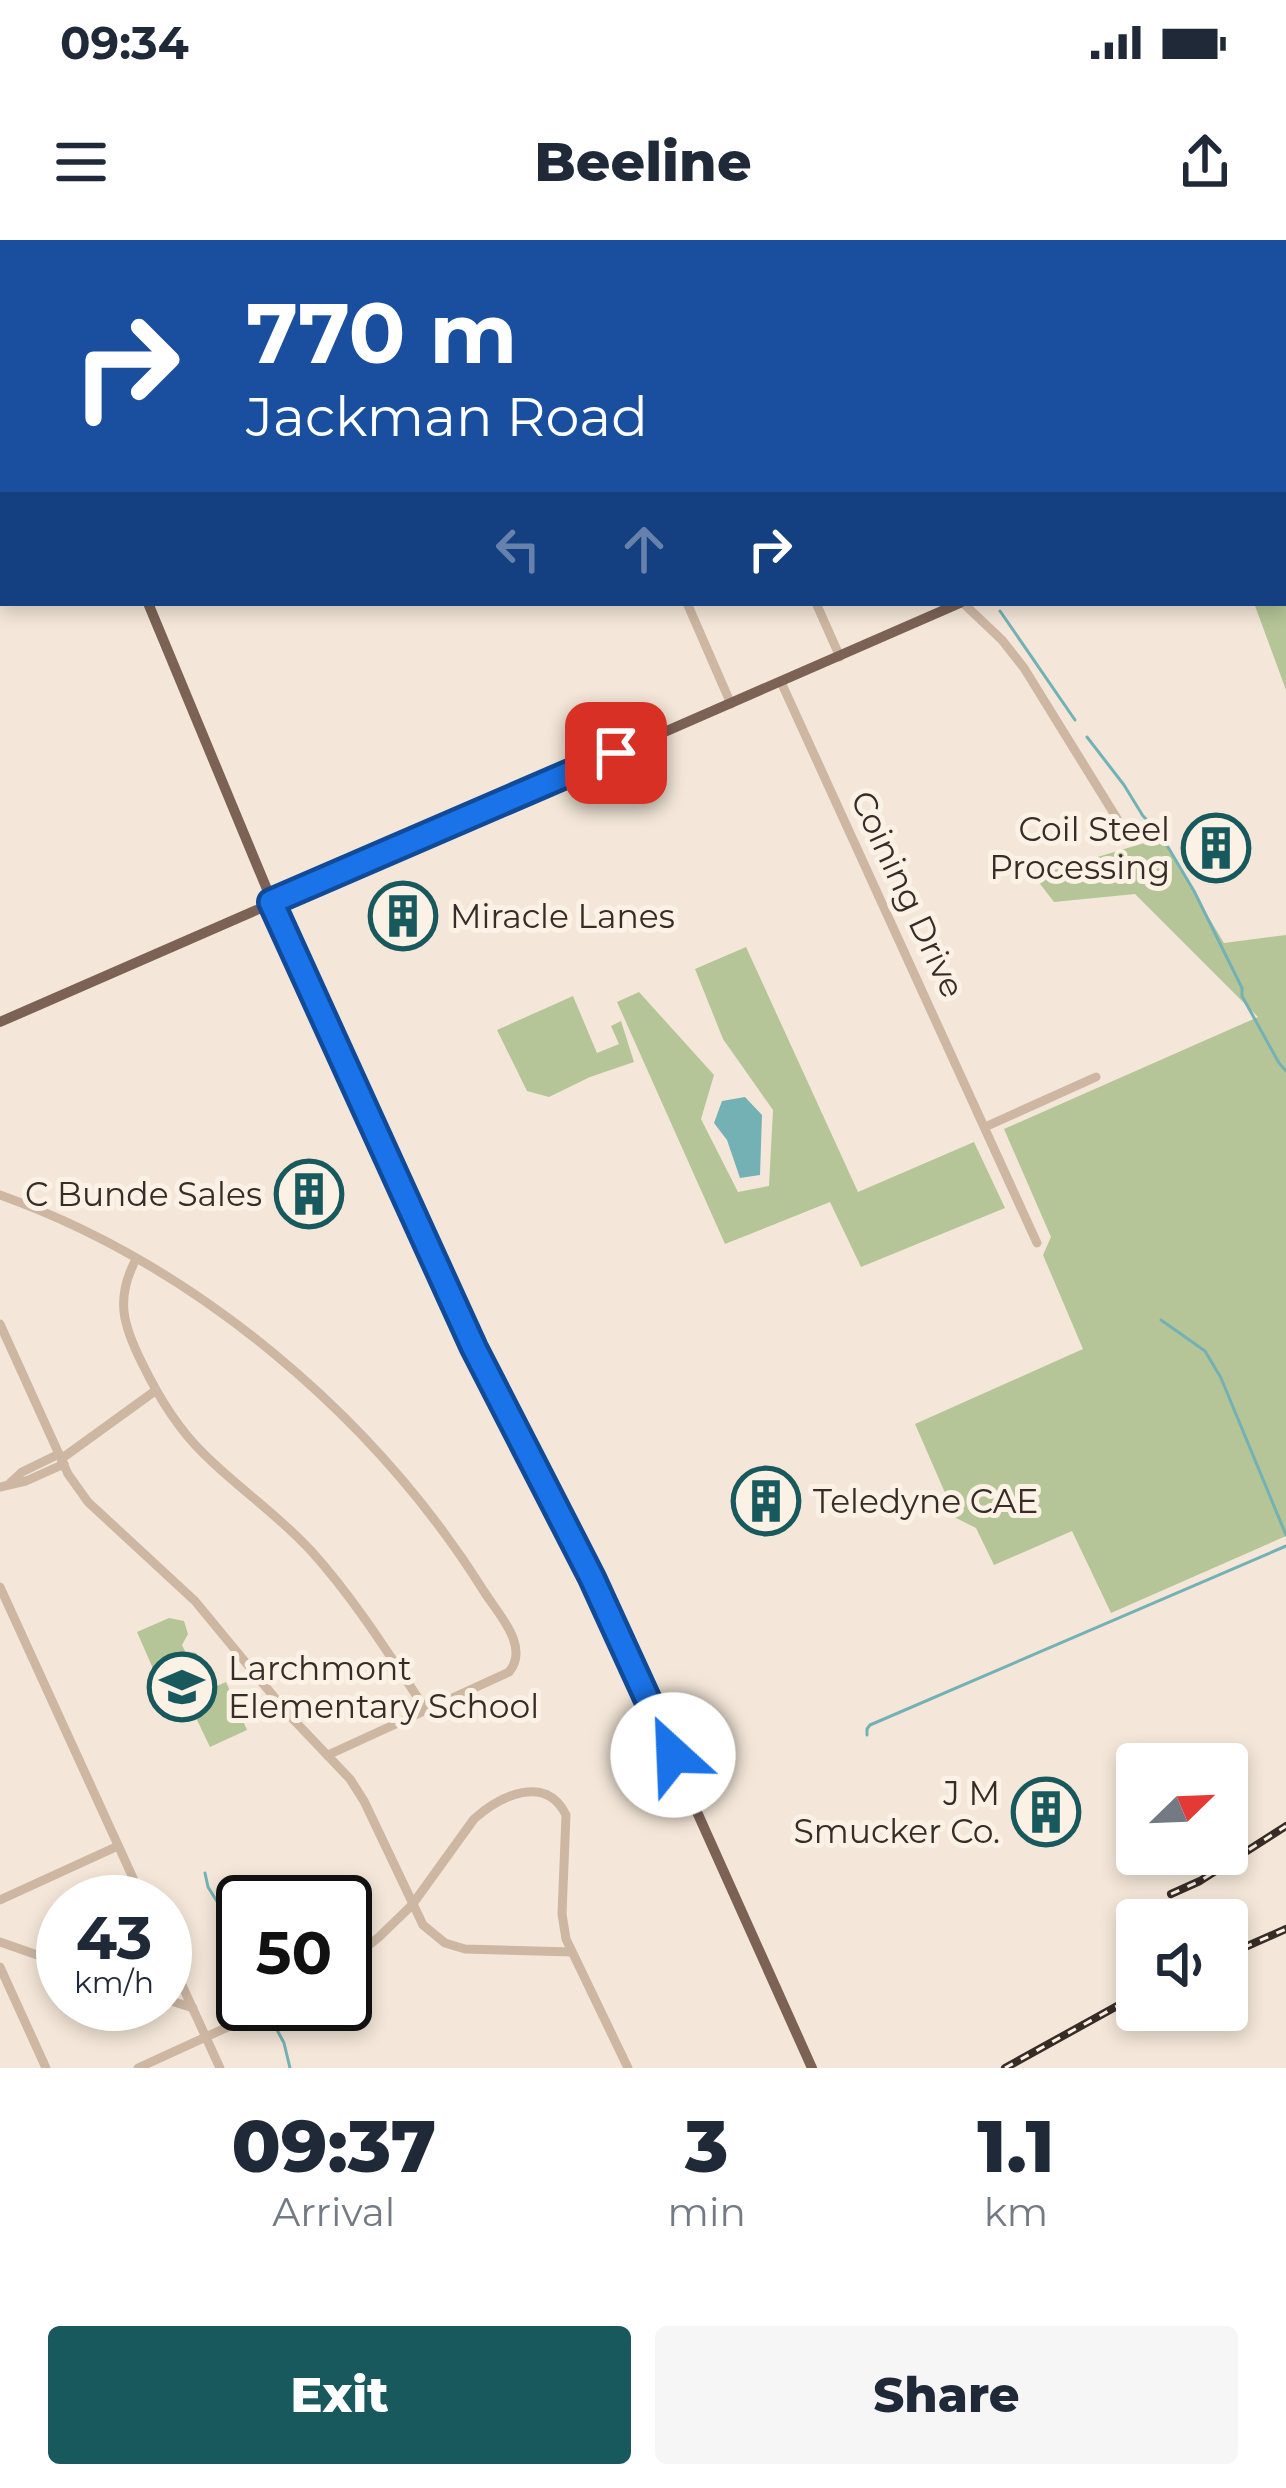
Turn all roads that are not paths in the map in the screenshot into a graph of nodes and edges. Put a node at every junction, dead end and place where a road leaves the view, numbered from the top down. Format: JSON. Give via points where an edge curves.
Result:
{"nodes":[{"id":1,"x":149,"y":606,"type":"edge"},
{"id":2,"x":688,"y":606,"type":"edge"},
{"id":3,"x":817,"y":606,"type":"edge"},
{"id":4,"x":952,"y":606,"type":"edge"},
{"id":5,"x":959,"y":606,"type":"edge"},
{"id":6,"x":840,"y":657,"type":"junction"},
{"id":7,"x":781,"y":682,"type":"junction"},
{"id":8,"x":730,"y":704,"type":"junction"},
{"id":9,"x":1121,"y":825,"type":"dead end"},
{"id":10,"x":271,"y":902,"type":"junction"},
{"id":11,"x":0,"y":1022,"type":"edge"},
{"id":12,"x":1096,"y":1077,"type":"dead end"},
{"id":13,"x":985,"y":1127,"type":"junction"},
{"id":14,"x":0,"y":1195,"type":"edge"},
{"id":15,"x":1037,"y":1243,"type":"dead end"},
{"id":16,"x":136,"y":1259,"type":"junction"},
{"id":17,"x":0,"y":1324,"type":"edge"},
{"id":18,"x":155,"y":1390,"type":"junction"},
{"id":19,"x":61,"y":1459,"type":"junction"},
{"id":20,"x":5,"y":1485,"type":"edge"},
{"id":21,"x":0,"y":1587,"type":"edge"},
{"id":22,"x":14,"y":1618,"type":"junction"},
{"id":23,"x":0,"y":1625,"type":"edge"},
{"id":24,"x":426,"y":1710,"type":"junction"},
{"id":25,"x":328,"y":1755,"type":"junction"},
{"id":26,"x":118,"y":1846,"type":"junction"},
{"id":27,"x":131,"y":1875,"type":"edge"},
{"id":28,"x":0,"y":1900,"type":"edge"},
{"id":29,"x":412,"y":1905,"type":"junction"},
{"id":30,"x":0,"y":1942,"type":"edge"},
{"id":31,"x":372,"y":1943,"type":"edge"},
{"id":32,"x":572,"y":1952,"type":"junction"},
{"id":33,"x":36,"y":1955,"type":"edge"},
{"id":34,"x":0,"y":1967,"type":"edge"},
{"id":35,"x":193,"y":2008,"type":"edge"},
{"id":36,"x":219,"y":2031,"type":"edge"},
{"id":37,"x":206,"y":2037,"type":"junction"},
{"id":38,"x":219,"y":2067,"type":"edge"},
{"id":39,"x":46,"y":2068,"type":"edge"},
{"id":40,"x":138,"y":2068,"type":"edge"},
{"id":41,"x":628,"y":2068,"type":"edge"},
{"id":42,"x":812,"y":2068,"type":"edge"}],
"edges":[{"from":1,"to":10,"type":"main road"},
{"from":2,"to":8,"type":"street"},
{"from":3,"to":6,"type":"street"},
{"from":4,"to":6,"type":"main road"},
{"from":5,"to":9,"type":"street","via":[[1024,668]]},
{"from":6,"to":7,"type":"main road"},
{"from":7,"to":8,"type":"main road"},
{"from":7,"to":13,"type":"street","name":"Coining Drive"},
{"from":8,"to":10,"type":"main road"},
{"from":10,"to":11,"type":"main road"},
{"from":10,"to":42,"type":"main road","via":[[480,1359],[595,1585]]},
{"from":12,"to":13,"type":"street"},
{"from":13,"to":15,"type":"street","name":"Coining Drive"},
{"from":14,"to":16,"type":"street"},
{"from":16,"to":18,"type":"street","via":[[126,1278],[124,1318]]},
{"from":16,"to":24,"type":"street","via":[[241,1328],[332,1405],[469,1568],[517,1647],[515,1664]]},
{"from":17,"to":19,"type":"street"},
{"from":18,"to":19,"type":"street"},
{"from":18,"to":24,"type":"street","via":[[202,1453],[330,1571]]},
{"from":19,"to":20,"type":"street"},
{"from":19,"to":25,"type":"street","via":[[93,1508],[195,1600]]},
{"from":21,"to":22,"type":"street"},
{"from":22,"to":23,"type":"street"},
{"from":22,"to":26,"type":"street"},
{"from":24,"to":25,"type":"street"},
{"from":25,"to":29,"type":"street","via":[[357,1790]]},
{"from":26,"to":27,"type":"street"},
{"from":26,"to":28,"type":"street"},
{"from":29,"to":31,"type":"street"},
{"from":29,"to":32,"type":"street","via":[[423,1925],[452,1946]]},
{"from":29,"to":32,"type":"street","via":[[473,1819],[500,1800],[537,1791],[566,1816],[562,1915]]},
{"from":30,"to":33,"type":"street"},
{"from":32,"to":41,"type":"street"},
{"from":34,"to":39,"type":"street"},
{"from":35,"to":37,"type":"street"},
{"from":36,"to":37,"type":"street"},
{"from":37,"to":38,"type":"street"},
{"from":37,"to":40,"type":"street"}]}
